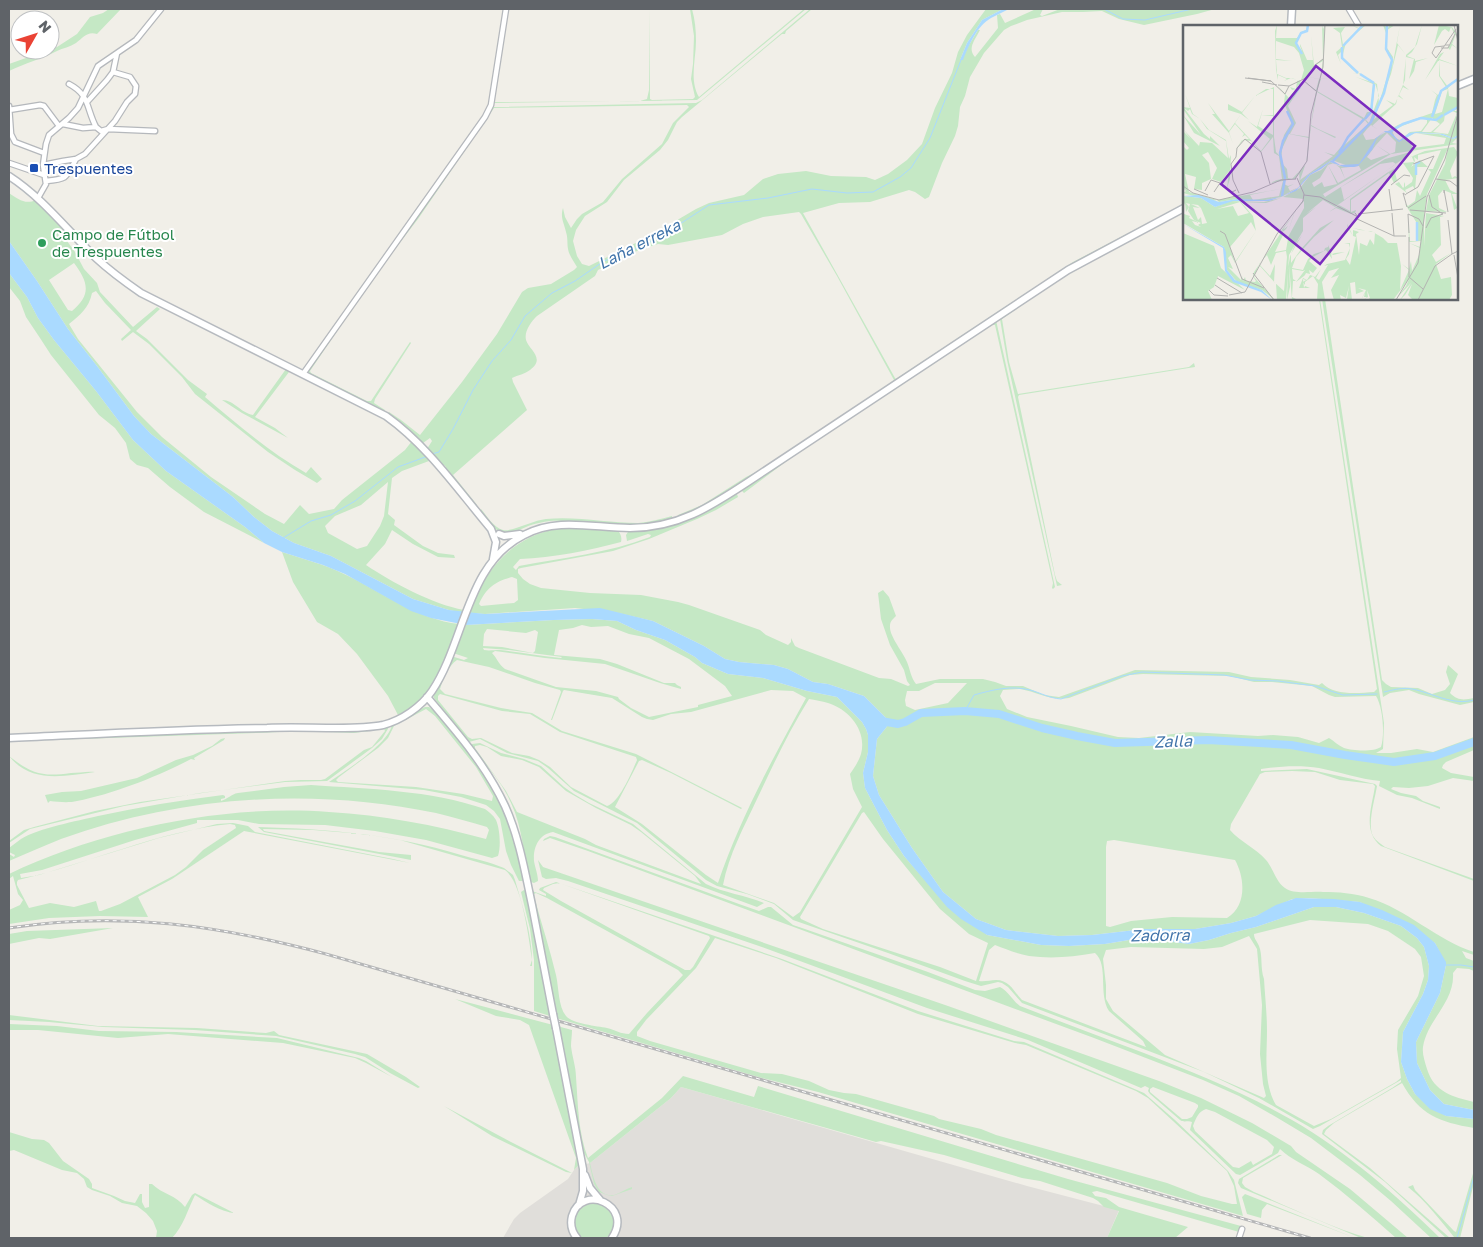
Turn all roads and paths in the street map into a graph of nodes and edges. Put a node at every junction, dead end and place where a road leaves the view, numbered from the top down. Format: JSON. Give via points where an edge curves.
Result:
{"nodes":[{"id":1,"x":161,"y":9,"type":"edge"},
{"id":2,"x":506,"y":9,"type":"edge"},
{"id":3,"x":1292,"y":9,"type":"edge"},
{"id":4,"x":1349,"y":9,"type":"edge"},
{"id":5,"x":1290,"y":25,"type":"edge"},
{"id":6,"x":1359,"y":25,"type":"edge"},
{"id":7,"x":116,"y":53,"type":"junction"},
{"id":8,"x":113,"y":72,"type":"junction"},
{"id":9,"x":1474,"y":79,"type":"edge"},
{"id":10,"x":69,"y":84,"type":"dead end"},
{"id":11,"x":1458,"y":86,"type":"edge"},
{"id":12,"x":84,"y":95,"type":"junction"},
{"id":13,"x":87,"y":102,"type":"junction"},
{"id":14,"x":9,"y":106,"type":"edge"},
{"id":15,"x":9,"y":110,"type":"edge"},
{"id":16,"x":61,"y":125,"type":"junction"},
{"id":17,"x":96,"y":127,"type":"junction"},
{"id":18,"x":108,"y":129,"type":"junction"},
{"id":19,"x":154,"y":131,"type":"dead end"},
{"id":20,"x":44,"y":153,"type":"junction"},
{"id":21,"x":76,"y":159,"type":"junction"},
{"id":22,"x":9,"y":164,"type":"edge"},
{"id":23,"x":43,"y":165,"type":"junction"},
{"id":24,"x":44,"y":175,"type":"junction"},
{"id":25,"x":9,"y":176,"type":"edge"},
{"id":26,"x":46,"y":181,"type":"junction"},
{"id":27,"x":38,"y":198,"type":"junction"},
{"id":28,"x":1183,"y":209,"type":"edge"},
{"id":29,"x":303,"y":374,"type":"junction"},
{"id":30,"x":527,"y":533,"type":"junction"},
{"id":31,"x":496,"y":536,"type":"junction"},
{"id":32,"x":505,"y":548,"type":"junction"},
{"id":33,"x":492,"y":560,"type":"junction"},
{"id":34,"x":427,"y":697,"type":"junction"},
{"id":35,"x":9,"y":738,"type":"edge"},
{"id":36,"x":583,"y":1169,"type":"junction"},
{"id":37,"x":600,"y":1200,"type":"junction"},
{"id":38,"x":579,"y":1205,"type":"junction"},
{"id":39,"x":571,"y":1227,"type":"junction"},
{"id":40,"x":1242,"y":1229,"type":"dead end"},
{"id":41,"x":616,"y":1230,"type":"junction"},
{"id":42,"x":571,"y":1238,"type":"edge"},
{"id":43,"x":577,"y":1238,"type":"edge"},
{"id":44,"x":612,"y":1238,"type":"edge"},
{"id":45,"x":621,"y":1238,"type":"edge"},
{"id":46,"x":1239,"y":1238,"type":"edge"}],
"edges":[{"from":1,"to":7,"type":"street","via":[[136,40]]},
{"from":2,"to":29,"type":"street","via":[[491,105],[485,116]]},
{"from":3,"to":5,"type":"street"},
{"from":4,"to":6,"type":"street"},
{"from":7,"to":8,"type":"street"},
{"from":7,"to":12,"type":"street","via":[[98,66]]},
{"from":8,"to":13,"type":"street"},
{"from":8,"to":18,"type":"street","via":[[130,77],[136,86],[135,94]]},
{"from":9,"to":11,"type":"street"},
{"from":10,"to":12,"type":"street"},
{"from":12,"to":13,"type":"street"},
{"from":12,"to":16,"type":"street","via":[[78,108]]},
{"from":13,"to":17,"type":"street"},
{"from":14,"to":15,"type":"street"},
{"from":15,"to":16,"type":"street","via":[[44,106]]},
{"from":15,"to":20,"type":"street","via":[[15,142]]},
{"from":16,"to":17,"type":"street"},
{"from":16,"to":20,"type":"street","via":[[49,135]]},
{"from":17,"to":18,"type":"street","via":[[101,131]]},
{"from":18,"to":19,"type":"street"},
{"from":18,"to":21,"type":"street","via":[[85,154]]},
{"from":20,"to":23,"type":"street"},
{"from":21,"to":23,"type":"street"},
{"from":21,"to":26,"type":"street","via":[[67,176]]},
{"from":22,"to":24,"type":"street"},
{"from":23,"to":24,"type":"street"},
{"from":24,"to":26,"type":"street"},
{"from":25,"to":27,"type":"street"},
{"from":26,"to":27,"type":"street","via":[[46,187]]},
{"from":27,"to":29,"type":"street","via":[[117,277],[141,293]]},
{"from":28,"to":30,"type":"street","via":[[1068,270],[700,512],[662,525],[630,528],[557,525]]},
{"from":29,"to":31,"type":"street","via":[[401,426],[419,443]]},
{"from":30,"to":31,"type":"street"},
{"from":30,"to":32,"type":"street"},
{"from":31,"to":32,"type":"street"},
{"from":31,"to":33,"type":"street"},
{"from":32,"to":33,"type":"street"},
{"from":33,"to":34,"type":"street"},
{"from":34,"to":35,"type":"street","via":[[397,720],[373,727]]},
{"from":34,"to":36,"type":"street","bridge":true,"via":[[480,762],[511,820],[523,862]]},
{"from":36,"to":37,"type":"street","via":[[590,1188]]},
{"from":36,"to":38,"type":"street"},
{"from":37,"to":38,"type":"street"},
{"from":37,"to":41,"type":"street","via":[[615,1212]]},
{"from":38,"to":39,"type":"street","via":[[571,1218]]},
{"from":39,"to":42,"type":"street"},
{"from":39,"to":43,"type":"street"},
{"from":40,"to":46,"type":"street"},
{"from":41,"to":44,"type":"street"},
{"from":41,"to":45,"type":"street"}]}
